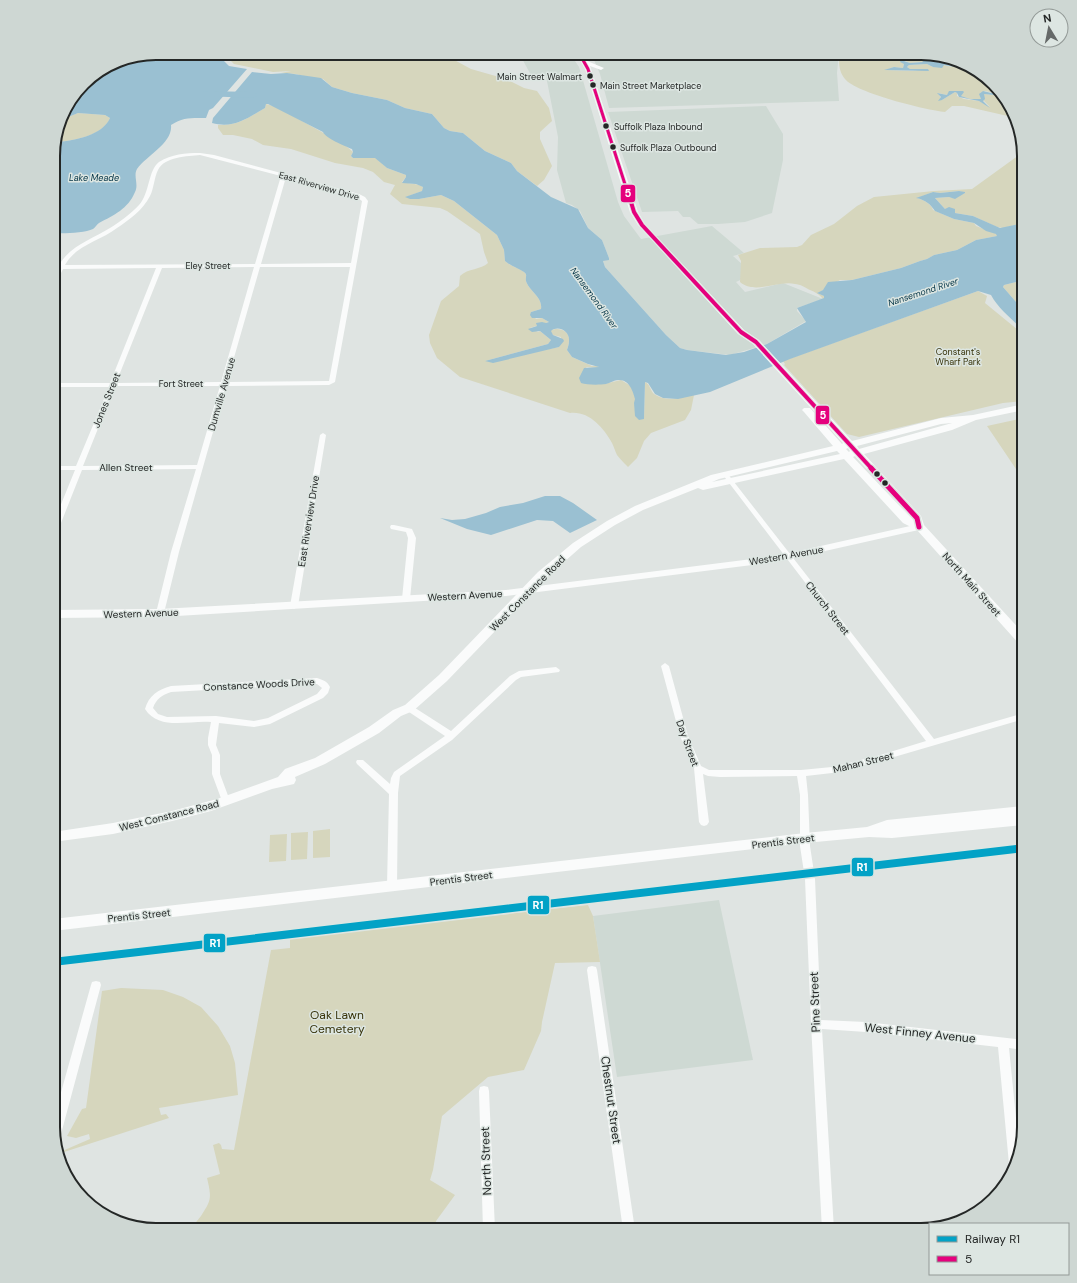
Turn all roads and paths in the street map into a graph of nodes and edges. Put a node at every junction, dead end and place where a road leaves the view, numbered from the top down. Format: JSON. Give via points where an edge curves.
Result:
{"nodes":[{"id":1,"x":584,"y":62,"type":"joint"},
{"id":2,"x":591,"y":77,"type":"junction"},
{"id":3,"x":284,"y":175,"type":"junction"},
{"id":4,"x":354,"y":265,"type":"junction"},
{"id":5,"x":160,"y":266,"type":"junction"},
{"id":6,"x":258,"y":266,"type":"junction"},
{"id":7,"x":61,"y":267,"type":"joint"},
{"id":8,"x":332,"y":382,"type":"joint"},
{"id":9,"x":224,"y":384,"type":"junction"},
{"id":10,"x":60,"y":385,"type":"edge"},
{"id":11,"x":112,"y":385,"type":"junction"},
{"id":12,"x":1017,"y":409,"type":"edge"},
{"id":13,"x":323,"y":435,"type":"dead end"},
{"id":14,"x":848,"y":450,"type":"junction"},
{"id":15,"x":200,"y":467,"type":"junction"},
{"id":16,"x":60,"y":468,"type":"edge"},
{"id":17,"x":79,"y":468,"type":"junction"},
{"id":18,"x":729,"y":478,"type":"junction"},
{"id":19,"x":60,"y":516,"type":"edge"},
{"id":20,"x":394,"y":527,"type":"dead end"},
{"id":21,"x":919,"y":527,"type":"junction"},
{"id":22,"x":788,"y":556,"type":"junction"},
{"id":23,"x":527,"y":591,"type":"junction"},
{"id":24,"x":406,"y":599,"type":"junction"},
{"id":25,"x":294,"y":606,"type":"junction"},
{"id":26,"x":160,"y":613,"type":"junction"},
{"id":27,"x":60,"y":614,"type":"edge"},
{"id":28,"x":1017,"y":634,"type":"edge"},
{"id":29,"x":665,"y":666,"type":"dead end"},
{"id":30,"x":556,"y":670,"type":"dead end"},
{"id":31,"x":409,"y":708,"type":"junction"},
{"id":32,"x":1017,"y":718,"type":"edge"},
{"id":33,"x":216,"y":720,"type":"junction"},
{"id":34,"x":451,"y":736,"type":"junction"},
{"id":35,"x":932,"y":742,"type":"junction"},
{"id":36,"x":360,"y":762,"type":"dead end"},
{"id":37,"x":698,"y":768,"type":"junction"},
{"id":38,"x":801,"y":773,"type":"junction"},
{"id":39,"x":394,"y":793,"type":"junction"},
{"id":40,"x":226,"y":801,"type":"junction"},
{"id":41,"x":1017,"y":812,"type":"edge"},
{"id":42,"x":1017,"y":821,"type":"edge"},
{"id":43,"x":704,"y":822,"type":"dead end"},
{"id":44,"x":869,"y":832,"type":"junction"},
{"id":45,"x":60,"y":836,"type":"edge"},
{"id":46,"x":805,"y":838,"type":"junction"},
{"id":47,"x":392,"y":886,"type":"junction"},
{"id":48,"x":60,"y":923,"type":"edge"},
{"id":49,"x":592,"y":970,"type":"dead end"},
{"id":50,"x":96,"y":985,"type":"dead end"},
{"id":51,"x":816,"y":1024,"type":"junction"},
{"id":52,"x":1003,"y":1042,"type":"junction"},
{"id":53,"x":1017,"y":1044,"type":"edge"},
{"id":54,"x":484,"y":1091,"type":"dead end"},
{"id":55,"x":60,"y":1116,"type":"edge"},
{"id":56,"x":1014,"y":1151,"type":"edge"},
{"id":57,"x":489,"y":1223,"type":"edge"},
{"id":58,"x":629,"y":1223,"type":"edge"},
{"id":59,"x":828,"y":1223,"type":"edge"}],
"edges":[{"from":1,"to":2,"type":"main road","name":"North Main Street"},
{"from":1,"to":2,"type":"main road","via":[[601,68]]},
{"from":2,"to":14,"type":"main road","name":"North Main Street","via":[[634,212],[642,225]]},
{"from":3,"to":4,"type":"street","name":"East Riverview Drive","via":[[363,198],[365,203]]},
{"from":3,"to":6,"type":"street","name":"Dumville Avenue"},
{"from":3,"to":7,"type":"street","name":"East Riverview Drive","via":[[206,155],[186,154],[164,161],[156,168],[150,190],[137,210],[114,228],[74,250]]},
{"from":4,"to":6,"type":"street","name":"Eley Street"},
{"from":4,"to":8,"type":"street","name":"East Riverview Drive"},
{"from":5,"to":6,"type":"street","name":"Eley Street"},
{"from":5,"to":7,"type":"street","name":"Eley Street"},
{"from":5,"to":11,"type":"street","name":"Jones Street"},
{"from":6,"to":9,"type":"street","name":"Dumville Avenue"},
{"from":8,"to":9,"type":"street","name":"Fort Street"},
{"from":9,"to":11,"type":"street","name":"Fort Street"},
{"from":9,"to":15,"type":"street","name":"Dumville Avenue"},
{"from":10,"to":11,"type":"street","name":"Fort Street"},
{"from":11,"to":17,"type":"street","name":"Jones Street"},
{"from":12,"to":14,"type":"main road","name":"West Constance Road","via":[[973,418],[948,428]]},
{"from":13,"to":25,"type":"street","name":"East Riverview Drive"},
{"from":14,"to":18,"type":"main road","name":"West Constance Road"},
{"from":14,"to":21,"type":"main road","name":"North Main Street","via":[[907,521]]},
{"from":15,"to":17,"type":"street","name":"Allen Street"},
{"from":15,"to":26,"type":"street","name":"Dumville Avenue"},
{"from":16,"to":17,"type":"street","name":"Allen Street"},
{"from":17,"to":19,"type":"street","name":"Jones Street"},
{"from":18,"to":22,"type":"street","name":"Church Street"},
{"from":18,"to":23,"type":"main road","name":"West Constance Road","via":[[682,491],[639,508],[596,532],[559,559]]},
{"from":20,"to":24,"type":"street","via":[[409,532],[412,538]]},
{"from":21,"to":22,"type":"street","name":"Western Avenue"},
{"from":21,"to":28,"type":"main road","name":"North Main Street"},
{"from":22,"to":23,"type":"street","name":"Western Avenue"},
{"from":22,"to":35,"type":"street","name":"Church Street"},
{"from":23,"to":24,"type":"street","name":"Western Avenue"},
{"from":23,"to":31,"type":"main road","name":"West Constance Road","via":[[444,678]]},
{"from":24,"to":25,"type":"street","name":"Western Avenue"},
{"from":25,"to":26,"type":"street","name":"Western Avenue"},
{"from":26,"to":27,"type":"street","name":"Western Avenue"},
{"from":29,"to":37,"type":"street","name":"Day Street","via":[[684,736]]},
{"from":30,"to":34,"type":"street","via":[[519,674]]},
{"from":31,"to":34,"type":"street"},
{"from":31,"to":40,"type":"main road","name":"West Constance Road","via":[[406,715],[358,749],[312,773]]},
{"from":32,"to":35,"type":"street","name":"Mahan Street"},
{"from":33,"to":33,"type":"street","name":"Constance Woods Drive","via":[[161,719],[149,709],[154,698],[171,689],[317,680],[326,687],[320,696],[270,721],[254,724]]},
{"from":33,"to":40,"type":"street","via":[[212,745],[216,755],[216,774]]},
{"from":34,"to":39,"type":"street","via":[[397,774]]},
{"from":35,"to":38,"type":"street","name":"Mahan Street","via":[[832,770]]},
{"from":36,"to":39,"type":"street"},
{"from":37,"to":38,"type":"street","name":"Mahan Street","via":[[708,773],[720,774]]},
{"from":37,"to":43,"type":"street","name":"Day Street"},
{"from":38,"to":46,"type":"street","name":"Pine Street"},
{"from":39,"to":47,"type":"street"},
{"from":40,"to":45,"type":"main road","name":"West Constance Road","via":[[142,823]]},
{"from":41,"to":44,"type":"street","name":"Prentis Street","via":[[887,825]]},
{"from":42,"to":44,"type":"street","name":"Prentis Street","via":[[892,833]]},
{"from":44,"to":46,"type":"street","name":"Prentis Street"},
{"from":46,"to":47,"type":"street","name":"Prentis Street"},
{"from":46,"to":51,"type":"street","name":"Pine Street","via":[[813,932]]},
{"from":47,"to":48,"type":"street","name":"Prentis Street"},
{"from":49,"to":58,"type":"street","name":"Chestnut Street"},
{"from":50,"to":55,"type":"street"},
{"from":51,"to":52,"type":"street","name":"West Finney Avenue"},
{"from":51,"to":59,"type":"street","name":"Pine Street"},
{"from":52,"to":53,"type":"street","name":"West Finney Avenue"},
{"from":52,"to":56,"type":"street"},
{"from":54,"to":57,"type":"street","name":"North Street"}]}
